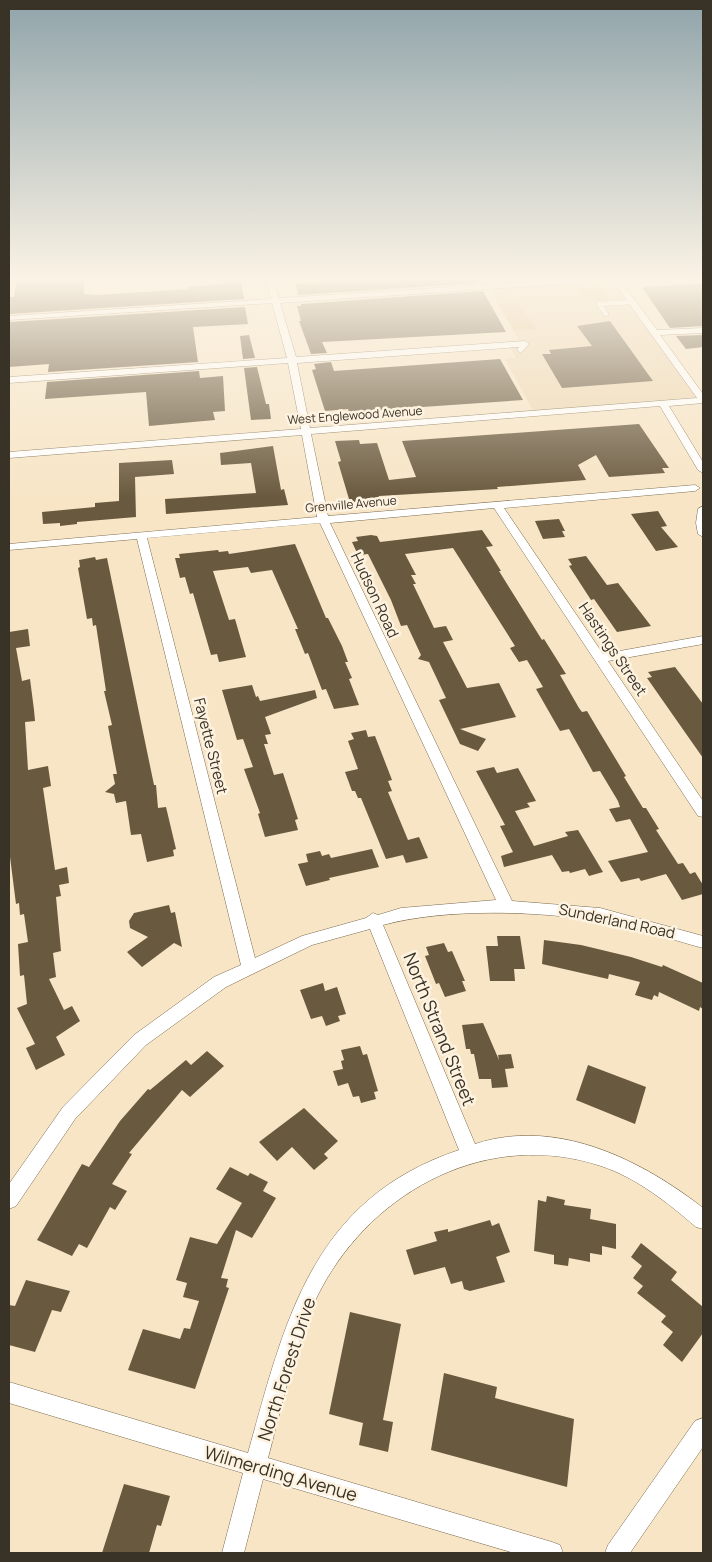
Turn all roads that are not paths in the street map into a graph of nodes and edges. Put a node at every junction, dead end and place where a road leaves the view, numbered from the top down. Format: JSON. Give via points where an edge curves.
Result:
{"nodes":[{"id":1,"x":290,"y":353,"type":"edge"},
{"id":2,"x":395,"y":353,"type":"edge"},
{"id":3,"x":669,"y":353,"type":"edge"},
{"id":4,"x":292,"y":360,"type":"junction"},
{"id":5,"x":9,"y":380,"type":"edge"},
{"id":6,"x":703,"y":400,"type":"edge"},
{"id":7,"x":663,"y":404,"type":"junction"},
{"id":8,"x":306,"y":432,"type":"junction"},
{"id":9,"x":9,"y":455,"type":"edge"},
{"id":10,"x":703,"y":470,"type":"edge"},
{"id":11,"x":703,"y":475,"type":"edge"},
{"id":12,"x":699,"y":490,"type":"edge"},
{"id":13,"x":496,"y":504,"type":"junction"},
{"id":14,"x":703,"y":509,"type":"edge"},
{"id":15,"x":323,"y":519,"type":"junction"},
{"id":16,"x":703,"y":534,"type":"edge"},
{"id":17,"x":141,"y":535,"type":"junction"},
{"id":18,"x":9,"y":547,"type":"edge"},
{"id":19,"x":703,"y":640,"type":"edge"},
{"id":20,"x":600,"y":659,"type":"junction"},
{"id":21,"x":703,"y":812,"type":"edge"},
{"id":22,"x":506,"y":905,"type":"junction"},
{"id":23,"x":373,"y":919,"type":"junction"},
{"id":24,"x":703,"y":942,"type":"edge"},
{"id":25,"x":249,"y":965,"type":"junction"},
{"id":26,"x":470,"y":1154,"type":"junction"},
{"id":27,"x":9,"y":1200,"type":"edge"},
{"id":28,"x":703,"y":1220,"type":"edge"},
{"id":29,"x":9,"y":1393,"type":"edge"},
{"id":30,"x":703,"y":1429,"type":"edge"},
{"id":31,"x":254,"y":1465,"type":"junction"},
{"id":32,"x":233,"y":1553,"type":"edge"},
{"id":33,"x":552,"y":1553,"type":"edge"},
{"id":34,"x":616,"y":1553,"type":"edge"}],
"edges":[{"from":1,"to":4,"type":"street","name":"Hudson Road"},
{"from":2,"to":4,"type":"street"},
{"from":3,"to":6,"type":"street"},
{"from":4,"to":5,"type":"street"},
{"from":4,"to":8,"type":"street","name":"Hudson Road"},
{"from":6,"to":7,"type":"street","name":"West Englewood Avenue"},
{"from":7,"to":8,"type":"street","name":"West Englewood Avenue"},
{"from":7,"to":10,"type":"street"},
{"from":8,"to":9,"type":"street","name":"West Englewood Avenue"},
{"from":8,"to":15,"type":"street","name":"Hudson Road"},
{"from":11,"to":12,"type":"street","via":[[693,479],[693,486]]},
{"from":12,"to":13,"type":"street","name":"Grenville Avenue"},
{"from":13,"to":15,"type":"street","name":"Grenville Avenue"},
{"from":13,"to":20,"type":"street","name":"Hastings Street"},
{"from":14,"to":16,"type":"street"},
{"from":15,"to":17,"type":"street","name":"Grenville Avenue"},
{"from":15,"to":22,"type":"street","name":"Hudson Road"},
{"from":17,"to":18,"type":"street","name":"Grenville Avenue"},
{"from":17,"to":25,"type":"street","name":"Fayette Street"},
{"from":19,"to":20,"type":"street"},
{"from":20,"to":21,"type":"street","name":"Hastings Street"},
{"from":22,"to":23,"type":"street","name":"Sunderland Road","via":[[421,910]]},
{"from":22,"to":24,"type":"street","name":"Sunderland Road","via":[[594,913],[642,923]]},
{"from":23,"to":25,"type":"street","name":"Sunderland Road","via":[[300,942]]},
{"from":23,"to":26,"type":"street","name":"North Strand Street"},
{"from":25,"to":27,"type":"street","name":"Sunderland Road","via":[[164,1019],[124,1053],[50,1136]]},
{"from":26,"to":28,"type":"street","name":"North Forest Drive","via":[[529,1145],[561,1147],[599,1156],[633,1170],[666,1190]]},
{"from":26,"to":31,"type":"street","name":"North Forest Drive","via":[[435,1166],[401,1185],[374,1206],[346,1235],[321,1270],[296,1325]]},
{"from":29,"to":31,"type":"street","name":"Wilmerding Avenue"},
{"from":30,"to":34,"type":"street"},
{"from":31,"to":32,"type":"street","name":"North Forest Drive"},
{"from":31,"to":33,"type":"street","name":"Wilmerding Avenue"}]}
